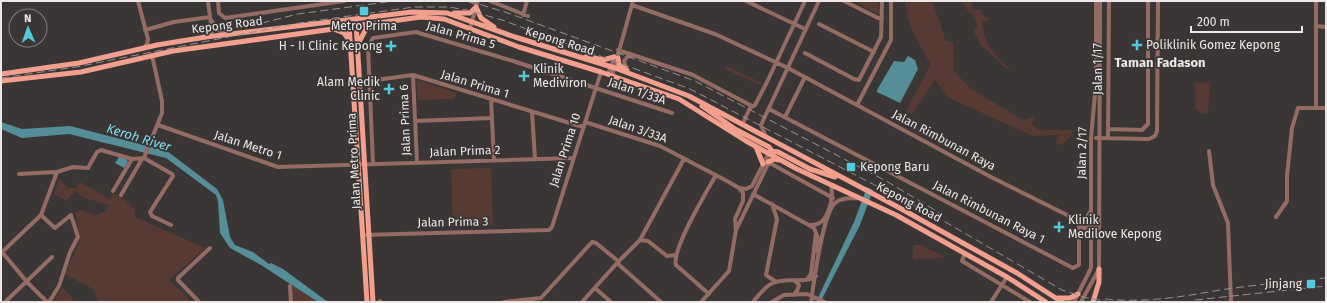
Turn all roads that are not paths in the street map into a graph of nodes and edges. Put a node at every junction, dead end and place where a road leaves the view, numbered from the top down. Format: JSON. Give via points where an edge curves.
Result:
{"nodes":[{"id":1,"x":138,"y":1,"type":"edge"},
{"id":2,"x":208,"y":1,"type":"edge"},
{"id":3,"x":218,"y":1,"type":"edge"},
{"id":4,"x":344,"y":1,"type":"edge"},
{"id":5,"x":470,"y":1,"type":"edge"},
{"id":6,"x":490,"y":1,"type":"edge"},
{"id":7,"x":527,"y":1,"type":"edge"},
{"id":8,"x":746,"y":1,"type":"edge"},
{"id":9,"x":805,"y":1,"type":"edge"},
{"id":10,"x":819,"y":1,"type":"edge"},
{"id":11,"x":844,"y":1,"type":"edge"},
{"id":12,"x":1096,"y":1,"type":"edge"},
{"id":13,"x":1100,"y":1,"type":"edge"},
{"id":14,"x":1109,"y":1,"type":"edge"},
{"id":15,"x":1148,"y":1,"type":"edge"},
{"id":16,"x":1158,"y":1,"type":"edge"},
{"id":17,"x":1316,"y":1,"type":"edge"},
{"id":18,"x":882,"y":2,"type":"edge"},
{"id":19,"x":891,"y":2,"type":"edge"},
{"id":20,"x":632,"y":3,"type":"edge"},
{"id":21,"x":477,"y":4,"type":"edge"},
{"id":22,"x":448,"y":13,"type":"junction"},
{"id":23,"x":210,"y":17,"type":"junction"},
{"id":24,"x":882,"y":18,"type":"junction"},
{"id":25,"x":472,"y":21,"type":"junction"},
{"id":26,"x":356,"y":22,"type":"junction"},
{"id":27,"x":349,"y":23,"type":"junction"},
{"id":28,"x":377,"y":23,"type":"junction"},
{"id":29,"x":793,"y":24,"type":"junction"},
{"id":30,"x":819,"y":24,"type":"dead end"},
{"id":31,"x":1316,"y":26,"type":"junction"},
{"id":32,"x":1326,"y":27,"type":"edge"},
{"id":33,"x":470,"y":28,"type":"junction"},
{"id":34,"x":330,"y":29,"type":"junction"},
{"id":35,"x":805,"y":29,"type":"junction"},
{"id":36,"x":145,"y":30,"type":"junction"},
{"id":37,"x":502,"y":32,"type":"junction"},
{"id":38,"x":226,"y":34,"type":"junction"},
{"id":39,"x":206,"y":37,"type":"junction"},
{"id":40,"x":148,"y":39,"type":"junction"},
{"id":41,"x":156,"y":45,"type":"junction"},
{"id":42,"x":357,"y":48,"type":"junction"},
{"id":43,"x":143,"y":49,"type":"junction"},
{"id":44,"x":351,"y":49,"type":"junction"},
{"id":45,"x":552,"y":49,"type":"junction"},
{"id":46,"x":618,"y":50,"type":"junction"},
{"id":47,"x":874,"y":52,"type":"junction"},
{"id":48,"x":805,"y":53,"type":"dead end"},
{"id":49,"x":152,"y":55,"type":"junction"},
{"id":50,"x":634,"y":56,"type":"junction"},
{"id":51,"x":616,"y":57,"type":"junction"},
{"id":52,"x":776,"y":62,"type":"junction"},
{"id":53,"x":612,"y":68,"type":"junction"},
{"id":54,"x":788,"y":68,"type":"junction"},
{"id":55,"x":627,"y":70,"type":"junction"},
{"id":56,"x":601,"y":72,"type":"junction"},
{"id":57,"x":1,"y":74,"type":"edge"},
{"id":58,"x":413,"y":75,"type":"junction"},
{"id":59,"x":610,"y":75,"type":"junction"},
{"id":60,"x":638,"y":77,"type":"junction"},
{"id":61,"x":805,"y":77,"type":"junction"},
{"id":62,"x":369,"y":81,"type":"junction"},
{"id":63,"x":1,"y":82,"type":"edge"},
{"id":64,"x":360,"y":82,"type":"junction"},
{"id":65,"x":596,"y":87,"type":"junction"},
{"id":66,"x":689,"y":96,"type":"junction"},
{"id":67,"x":491,"y":99,"type":"junction"},
{"id":68,"x":857,"y":105,"type":"junction"},
{"id":69,"x":752,"y":106,"type":"junction"},
{"id":70,"x":1316,"y":108,"type":"junction"},
{"id":71,"x":1326,"y":108,"type":"edge"},
{"id":72,"x":769,"y":109,"type":"junction"},
{"id":73,"x":532,"y":112,"type":"junction"},
{"id":74,"x":672,"y":113,"type":"dead end"},
{"id":75,"x":786,"y":117,"type":"junction"},
{"id":76,"x":492,"y":118,"type":"junction"},
{"id":77,"x":415,"y":121,"type":"junction"},
{"id":78,"x":585,"y":122,"type":"junction"},
{"id":79,"x":763,"y":122,"type":"junction"},
{"id":80,"x":158,"y":125,"type":"junction"},
{"id":81,"x":745,"y":126,"type":"junction"},
{"id":82,"x":583,"y":127,"type":"junction"},
{"id":83,"x":1108,"y":129,"type":"junction"},
{"id":84,"x":1091,"y":138,"type":"junction"},
{"id":85,"x":1098,"y":138,"type":"junction"},
{"id":86,"x":1108,"y":138,"type":"junction"},
{"id":87,"x":768,"y":139,"type":"junction"},
{"id":88,"x":756,"y":146,"type":"junction"},
{"id":89,"x":1210,"y":151,"type":"dead end"},
{"id":90,"x":771,"y":153,"type":"junction"},
{"id":91,"x":144,"y":157,"type":"junction"},
{"id":92,"x":573,"y":158,"type":"junction"},
{"id":93,"x":132,"y":159,"type":"junction"},
{"id":94,"x":535,"y":159,"type":"junction"},
{"id":95,"x":684,"y":159,"type":"junction"},
{"id":96,"x":494,"y":160,"type":"junction"},
{"id":97,"x":783,"y":161,"type":"junction"},
{"id":98,"x":417,"y":163,"type":"junction"},
{"id":99,"x":766,"y":163,"type":"junction"},
{"id":100,"x":373,"y":164,"type":"junction"},
{"id":101,"x":358,"y":165,"type":"junction"},
{"id":102,"x":365,"y":165,"type":"junction"},
{"id":103,"x":57,"y":172,"type":"junction"},
{"id":104,"x":19,"y":174,"type":"dead end"},
{"id":105,"x":716,"y":175,"type":"junction"},
{"id":106,"x":831,"y":185,"type":"junction"},
{"id":107,"x":855,"y":185,"type":"junction"},
{"id":108,"x":739,"y":188,"type":"junction"},
{"id":109,"x":113,"y":190,"type":"dead end"},
{"id":110,"x":753,"y":194,"type":"junction"},
{"id":111,"x":121,"y":196,"type":"dead end"},
{"id":112,"x":833,"y":198,"type":"junction"},
{"id":113,"x":862,"y":198,"type":"junction"},
{"id":114,"x":772,"y":204,"type":"junction"},
{"id":115,"x":1091,"y":208,"type":"junction"},
{"id":116,"x":785,"y":211,"type":"junction"},
{"id":117,"x":41,"y":215,"type":"junction"},
{"id":118,"x":1276,"y":217,"type":"dead end"},
{"id":119,"x":777,"y":219,"type":"junction"},
{"id":120,"x":1081,"y":224,"type":"junction"},
{"id":121,"x":171,"y":225,"type":"dead end"},
{"id":122,"x":810,"y":225,"type":"junction"},
{"id":123,"x":1091,"y":227,"type":"junction"},
{"id":124,"x":1098,"y":227,"type":"junction"},
{"id":125,"x":736,"y":230,"type":"junction"},
{"id":126,"x":544,"y":231,"type":"joint"},
{"id":127,"x":816,"y":233,"type":"junction"},
{"id":128,"x":368,"y":234,"type":"junction"},
{"id":129,"x":362,"y":235,"type":"junction"},
{"id":130,"x":640,"y":240,"type":"junction"},
{"id":131,"x":1091,"y":245,"type":"junction"},
{"id":132,"x":210,"y":248,"type":"dead end"},
{"id":133,"x":2,"y":252,"type":"edge"},
{"id":134,"x":965,"y":253,"type":"junction"},
{"id":135,"x":675,"y":255,"type":"junction"},
{"id":136,"x":52,"y":257,"type":"dead end"},
{"id":137,"x":617,"y":262,"type":"junction"},
{"id":138,"x":1099,"y":269,"type":"junction"},
{"id":139,"x":816,"y":276,"type":"junction"},
{"id":140,"x":1007,"y":277,"type":"junction"},
{"id":141,"x":793,"y":280,"type":"junction"},
{"id":142,"x":802,"y":281,"type":"junction"},
{"id":143,"x":27,"y":282,"type":"junction"},
{"id":144,"x":776,"y":282,"type":"junction"},
{"id":145,"x":1002,"y":284,"type":"junction"},
{"id":146,"x":290,"y":286,"type":"dead end"},
{"id":147,"x":1021,"y":286,"type":"junction"},
{"id":148,"x":595,"y":288,"type":"junction"},
{"id":149,"x":709,"y":294,"type":"junction"},
{"id":150,"x":1078,"y":294,"type":"junction"},
{"id":151,"x":793,"y":295,"type":"junction"},
{"id":152,"x":812,"y":295,"type":"junction"},
{"id":153,"x":1056,"y":298,"type":"junction"},
{"id":154,"x":5,"y":302,"type":"edge"},
{"id":155,"x":48,"y":302,"type":"edge"},
{"id":156,"x":199,"y":302,"type":"edge"},
{"id":157,"x":292,"y":302,"type":"edge"},
{"id":158,"x":366,"y":302,"type":"edge"},
{"id":159,"x":373,"y":302,"type":"edge"},
{"id":160,"x":504,"y":302,"type":"edge"},
{"id":161,"x":582,"y":302,"type":"edge"},
{"id":162,"x":611,"y":302,"type":"edge"},
{"id":163,"x":661,"y":302,"type":"edge"},
{"id":164,"x":701,"y":302,"type":"edge"},
{"id":165,"x":752,"y":302,"type":"edge"},
{"id":166,"x":772,"y":302,"type":"edge"},
{"id":167,"x":811,"y":302,"type":"edge"},
{"id":168,"x":824,"y":302,"type":"edge"},
{"id":169,"x":991,"y":302,"type":"edge"},
{"id":170,"x":1030,"y":302,"type":"edge"},
{"id":171,"x":1045,"y":302,"type":"edge"},
{"id":172,"x":1051,"y":302,"type":"edge"},
{"id":173,"x":1062,"y":302,"type":"edge"},
{"id":174,"x":1074,"y":302,"type":"edge"},
{"id":175,"x":1081,"y":302,"type":"edge"},
{"id":176,"x":1093,"y":302,"type":"edge"},
{"id":177,"x":1231,"y":302,"type":"edge"}],
"edges":[{"from":1,"to":36,"type":"street"},
{"from":2,"to":23,"type":"street"},
{"from":3,"to":4,"type":"street","via":[[219,13],[225,18]]},
{"from":5,"to":21,"type":"street"},
{"from":6,"to":7,"type":"street","via":[[526,16]]},
{"from":8,"to":29,"type":"street"},
{"from":9,"to":29,"type":"street"},
{"from":10,"to":35,"type":"street"},
{"from":11,"to":24,"type":"street"},
{"from":12,"to":84,"type":"street","name":"Jalan 2/17","via":[[1096,83]]},
{"from":13,"to":85,"type":"street","name":"Jalan 2/17"},
{"from":14,"to":83,"type":"street","name":"Jalan 1/17"},
{"from":15,"to":83,"type":"street","via":[[1148,124],[1142,130]]},
{"from":16,"to":86,"type":"street","name":"Jalan 2/17","via":[[1157,131],[1155,136],[1149,139]]},
{"from":17,"to":31,"type":"street"},
{"from":18,"to":19,"type":"street"},
{"from":18,"to":24,"type":"street"},
{"from":19,"to":68,"type":"street","via":[[891,40]]},
{"from":20,"to":46,"type":"street"},
{"from":20,"to":52,"type":"street","name":"Jalan Rimbunan Raya","via":[[708,31]]},
{"from":21,"to":22,"type":"main road","via":[[467,13]]},
{"from":21,"to":25,"type":"street"},
{"from":21,"to":37,"type":"main road","via":[[481,18]]},
{"from":22,"to":25,"type":"main road","name":"Kepong Road"},
{"from":22,"to":26,"type":"main road","name":"Kepong Road","via":[[412,12]]},
{"from":23,"to":36,"type":"street","via":[[174,22]]},
{"from":23,"to":38,"type":"street","via":[[217,29]]},
{"from":23,"to":39,"type":"street","via":[[212,32]]},
{"from":24,"to":47,"type":"street","via":[[882,33]]},
{"from":25,"to":33,"type":"street"},
{"from":25,"to":37,"type":"main road","name":"Kepong Road"},
{"from":26,"to":27,"type":"main road","name":"Kepong Road"},
{"from":26,"to":28,"type":"main road","name":"Kepong Road"},
{"from":26,"to":42,"type":"main road","name":"Jalan Metro Prima"},
{"from":27,"to":34,"type":"main road","name":"Kepong Road"},
{"from":27,"to":38,"type":"main road","name":"Kepong Road"},
{"from":27,"to":44,"type":"main road","name":"Jalan Metro Prima"},
{"from":28,"to":33,"type":"main road","name":"Kepong Road","via":[[435,17]]},
{"from":28,"to":42,"type":"main road","via":[[363,32]]},
{"from":29,"to":35,"type":"street"},
{"from":29,"to":52,"type":"street"},
{"from":30,"to":47,"type":"street"},
{"from":31,"to":32,"type":"street"},
{"from":31,"to":70,"type":"street"},
{"from":33,"to":56,"type":"main road","name":"Kepong Road"},
{"from":34,"to":44,"type":"main road","via":[[344,33],[349,39]]},
{"from":34,"to":49,"type":"main road","name":"Kepong Road"},
{"from":35,"to":54,"type":"street"},
{"from":36,"to":40,"type":"street"},
{"from":37,"to":45,"type":"main road","name":"Kepong Road"},
{"from":38,"to":39,"type":"main road","name":"Kepong Road"},
{"from":39,"to":41,"type":"main road","name":"Kepong Road"},
{"from":40,"to":41,"type":"street"},
{"from":40,"to":43,"type":"street"},
{"from":41,"to":43,"type":"main road","name":"Kepong Road"},
{"from":42,"to":64,"type":"main road","name":"Jalan Metro Prima"},
{"from":43,"to":57,"type":"main road","name":"Kepong Road","via":[[79,63]]},
{"from":44,"to":101,"type":"main road","name":"Jalan Metro Prima"},
{"from":45,"to":51,"type":"main road","via":[[603,60]]},
{"from":45,"to":53,"type":"main road","name":"Kepong Road"},
{"from":46,"to":50,"type":"street"},
{"from":46,"to":51,"type":"street"},
{"from":47,"to":48,"type":"street","via":[[859,80]]},
{"from":49,"to":63,"type":"main road","name":"Kepong Road","via":[[81,72]]},
{"from":49,"to":80,"type":"street","via":[[162,101]]},
{"from":50,"to":55,"type":"street","via":[[625,58]]},
{"from":50,"to":69,"type":"street","via":[[693,75]]},
{"from":51,"to":53,"type":"street"},
{"from":51,"to":55,"type":"main road","via":[[619,65]]},
{"from":52,"to":54,"type":"street","name":"Jalan Rimbunan Raya"},
{"from":52,"to":69,"type":"street","via":[[755,105]]},
{"from":53,"to":59,"type":"street"},
{"from":53,"to":60,"type":"main road","name":"Kepong Road"},
{"from":54,"to":61,"type":"street","name":"Jalan Rimbunan Raya"},
{"from":54,"to":72,"type":"street"},
{"from":55,"to":60,"type":"main road"},
{"from":56,"to":59,"type":"main road","name":"Kepong Road"},
{"from":56,"to":65,"type":"street","name":"Jalan Prima 10"},
{"from":58,"to":62,"type":"street","name":"Jalan Prima 1"},
{"from":58,"to":67,"type":"street","name":"Jalan Prima 1"},
{"from":58,"to":77,"type":"street","name":"Jalan Prima 6"},
{"from":59,"to":88,"type":"main road","name":"Kepong Road","via":[[679,99]]},
{"from":60,"to":66,"type":"main road","name":"Kepong Road"},
{"from":61,"to":68,"type":"street","name":"Jalan Rimbunan Raya"},
{"from":61,"to":75,"type":"street"},
{"from":62,"to":64,"type":"street","name":"Jalan Prima 1"},
{"from":62,"to":65,"type":"street","name":"Jalan Prima 5","via":[[370,40],[416,32]]},
{"from":62,"to":100,"type":"street","name":"Jalan Prima 5"},
{"from":64,"to":102,"type":"main road","name":"Jalan Metro Prima"},
{"from":65,"to":74,"type":"street","name":"Jalan 1/33A"},
{"from":65,"to":78,"type":"street","name":"Jalan Prima 10"},
{"from":66,"to":81,"type":"main road","name":"Kepong Road"},
{"from":66,"to":90,"type":"main road","via":[[726,123],[769,147]]},
{"from":67,"to":73,"type":"street","name":"Jalan Prima 1"},
{"from":67,"to":76,"type":"street"},
{"from":68,"to":120,"type":"street","name":"Jalan Rimbunan Raya"},
{"from":69,"to":81,"type":"street"},
{"from":70,"to":71,"type":"street"},
{"from":70,"to":118,"type":"street","via":[[1298,108],[1292,128],[1287,201]]},
{"from":72,"to":75,"type":"street","name":"Jalan Rimbunan Raya 1"},
{"from":72,"to":79,"type":"street"},
{"from":73,"to":82,"type":"street","name":"Jalan Prima 1"},
{"from":73,"to":94,"type":"street"},
{"from":75,"to":120,"type":"street","name":"Jalan Rimbunan Raya 1","via":[[1073,268],[1079,265]]},
{"from":76,"to":77,"type":"street"},
{"from":76,"to":96,"type":"street"},
{"from":77,"to":98,"type":"street","name":"Jalan Prima 6"},
{"from":78,"to":82,"type":"street","name":"Jalan Prima 10"},
{"from":78,"to":95,"type":"street","name":"Jalan 3/33A","via":[[660,146]]},
{"from":79,"to":81,"type":"street","via":[[756,128]]},
{"from":79,"to":87,"type":"street","via":[[761,128]]},
{"from":80,"to":91,"type":"street"},
{"from":80,"to":101,"type":"street","name":"Jalan Metro 1","via":[[274,167]]},
{"from":81,"to":87,"type":"main road","name":"Kepong Road"},
{"from":82,"to":92,"type":"street","name":"Jalan Prima 10"},
{"from":83,"to":86,"type":"street","name":"Jalan 1/17"},
{"from":84,"to":85,"type":"street"},
{"from":84,"to":115,"type":"street","name":"Jalan 2/17"},
{"from":85,"to":86,"type":"street","name":"Jalan 2/17"},
{"from":85,"to":124,"type":"street","name":"Jalan 2/17"},
{"from":87,"to":107,"type":"main road","name":"Kepong Road"},
{"from":88,"to":90,"type":"main road","name":"Kepong Road"},
{"from":88,"to":99,"type":"main road"},
{"from":89,"to":177,"type":"street","via":[[1213,185],[1228,223]]},
{"from":90,"to":97,"type":"main road","name":"Kepong Road"},
{"from":90,"to":99,"type":"street"},
{"from":90,"to":107,"type":"main road","via":[[778,152],[810,169]]},
{"from":91,"to":93,"type":"street"},
{"from":91,"to":111,"type":"street"},
{"from":91,"to":121,"type":"street","via":[[173,175],[150,212],[152,216]]},
{"from":92,"to":94,"type":"street","name":"Jalan Prima 2"},
{"from":92,"to":126,"type":"street","name":"Jalan Prima 10","via":[[552,227]]},
{"from":93,"to":103,"type":"street","via":[[101,150],[88,168],[73,167]]},
{"from":93,"to":109,"type":"street"},
{"from":94,"to":96,"type":"street","name":"Jalan Prima 2"},
{"from":95,"to":105,"type":"street","name":"Jalan 3/33A"},
{"from":95,"to":130,"type":"street"},
{"from":96,"to":98,"type":"street","name":"Jalan Prima 2"},
{"from":97,"to":99,"type":"main road","via":[[775,159]]},
{"from":97,"to":106,"type":"main road","name":"Kepong Road"},
{"from":98,"to":100,"type":"street","name":"Jalan Prima 2"},
{"from":99,"to":108,"type":"street","via":[[752,186],[746,189]]},
{"from":99,"to":110,"type":"street"},
{"from":99,"to":112,"type":"street"},
{"from":100,"to":102,"type":"street","name":"Jalan Prima 2"},
{"from":101,"to":102,"type":"street","name":"Jalan Prima 2"},
{"from":101,"to":129,"type":"main road","name":"Jalan Metro Prima"},
{"from":102,"to":128,"type":"main road","name":"Jalan Metro Prima"},
{"from":103,"to":104,"type":"street"},
{"from":103,"to":117,"type":"street"},
{"from":105,"to":108,"type":"street","name":"Jalan 3/33A"},
{"from":105,"to":135,"type":"street"},
{"from":106,"to":112,"type":"street"},
{"from":106,"to":113,"type":"main road","name":"Kepong Road"},
{"from":107,"to":153,"type":"main road","name":"Kepong Road","via":[[1016,273]]},
{"from":108,"to":125,"type":"street","via":[[744,197],[736,219]]},
{"from":110,"to":114,"type":"street"},
{"from":110,"to":125,"type":"street"},
{"from":112,"to":122,"type":"street","via":[[821,222],[817,226]]},
{"from":113,"to":134,"type":"main road","name":"Kepong Road"},
{"from":113,"to":139,"type":"street","via":[[839,200],[830,208]]},
{"from":114,"to":116,"type":"street"},
{"from":114,"to":119,"type":"street"},
{"from":115,"to":120,"type":"street"},
{"from":115,"to":123,"type":"street","name":"Jalan 2/17"},
{"from":116,"to":119,"type":"street"},
{"from":116,"to":122,"type":"street"},
{"from":117,"to":133,"type":"street"},
{"from":117,"to":155,"type":"street","via":[[55,228],[71,215],[78,238],[70,252],[59,286]]},
{"from":119,"to":144,"type":"street","via":[[766,275]]},
{"from":120,"to":123,"type":"street"},
{"from":120,"to":131,"type":"street","via":[[1087,230]]},
{"from":122,"to":127,"type":"street"},
{"from":123,"to":124,"type":"street"},
{"from":123,"to":131,"type":"street","name":"Jalan 2/17"},
{"from":124,"to":138,"type":"street","name":"Jalan 2/17"},
{"from":125,"to":149,"type":"street","via":[[729,271]]},
{"from":126,"to":128,"type":"street","name":"Jalan Prima 3"},
{"from":127,"to":139,"type":"street"},
{"from":127,"to":142,"type":"street","via":[[811,274]]},
{"from":128,"to":129,"type":"street","name":"Jalan Prima 3"},
{"from":128,"to":159,"type":"main road","name":"Jalan Metro Prima"},
{"from":129,"to":158,"type":"main road","name":"Jalan Metro Prima"},
{"from":130,"to":135,"type":"street","via":[[648,241],[667,256]]},
{"from":130,"to":137,"type":"street"},
{"from":131,"to":150,"type":"street","name":"Jalan 2/17","via":[[1090,272]]},
{"from":132,"to":156,"type":"street","via":[[178,278]]},
{"from":133,"to":143,"type":"street"},
{"from":134,"to":140,"type":"main road","name":"Kepong Road"},
{"from":134,"to":145,"type":"street","via":[[962,261]]},
{"from":135,"to":149,"type":"street","via":[[676,265]]},
{"from":136,"to":143,"type":"street"},
{"from":137,"to":148,"type":"street"},
{"from":137,"to":160,"type":"street","via":[[592,242],[541,298]]},
{"from":137,"to":163,"type":"street"},
{"from":138,"to":175,"type":"street","name":"Jalan 2/17"},
{"from":138,"to":176,"type":"main road","via":[[1099,282]]},
{"from":139,"to":142,"type":"street"},
{"from":139,"to":152,"type":"street"},
{"from":140,"to":145,"type":"street"},
{"from":140,"to":147,"type":"main road","name":"Kepong Road"},
{"from":141,"to":142,"type":"street"},
{"from":141,"to":144,"type":"street"},
{"from":141,"to":151,"type":"street","via":[[799,285]]},
{"from":143,"to":154,"type":"street"},
{"from":143,"to":155,"type":"street"},
{"from":144,"to":165,"type":"street","via":[[767,286]]},
{"from":145,"to":169,"type":"street"},
{"from":145,"to":170,"type":"street"},
{"from":146,"to":157,"type":"street"},
{"from":147,"to":171,"type":"main road","name":"Kepong Road"},
{"from":147,"to":172,"type":"main road"},
{"from":148,"to":161,"type":"street"},
{"from":148,"to":162,"type":"street"},
{"from":149,"to":164,"type":"street"},
{"from":150,"to":153,"type":"main road","via":[[1070,298]]},
{"from":150,"to":174,"type":"street","name":"Jalan 2/17"},
{"from":151,"to":152,"type":"street"},
{"from":151,"to":166,"type":"street","via":[[784,295]]},
{"from":152,"to":167,"type":"street"},
{"from":152,"to":168,"type":"street"},
{"from":153,"to":173,"type":"main road","name":"Kepong Road"}]}
